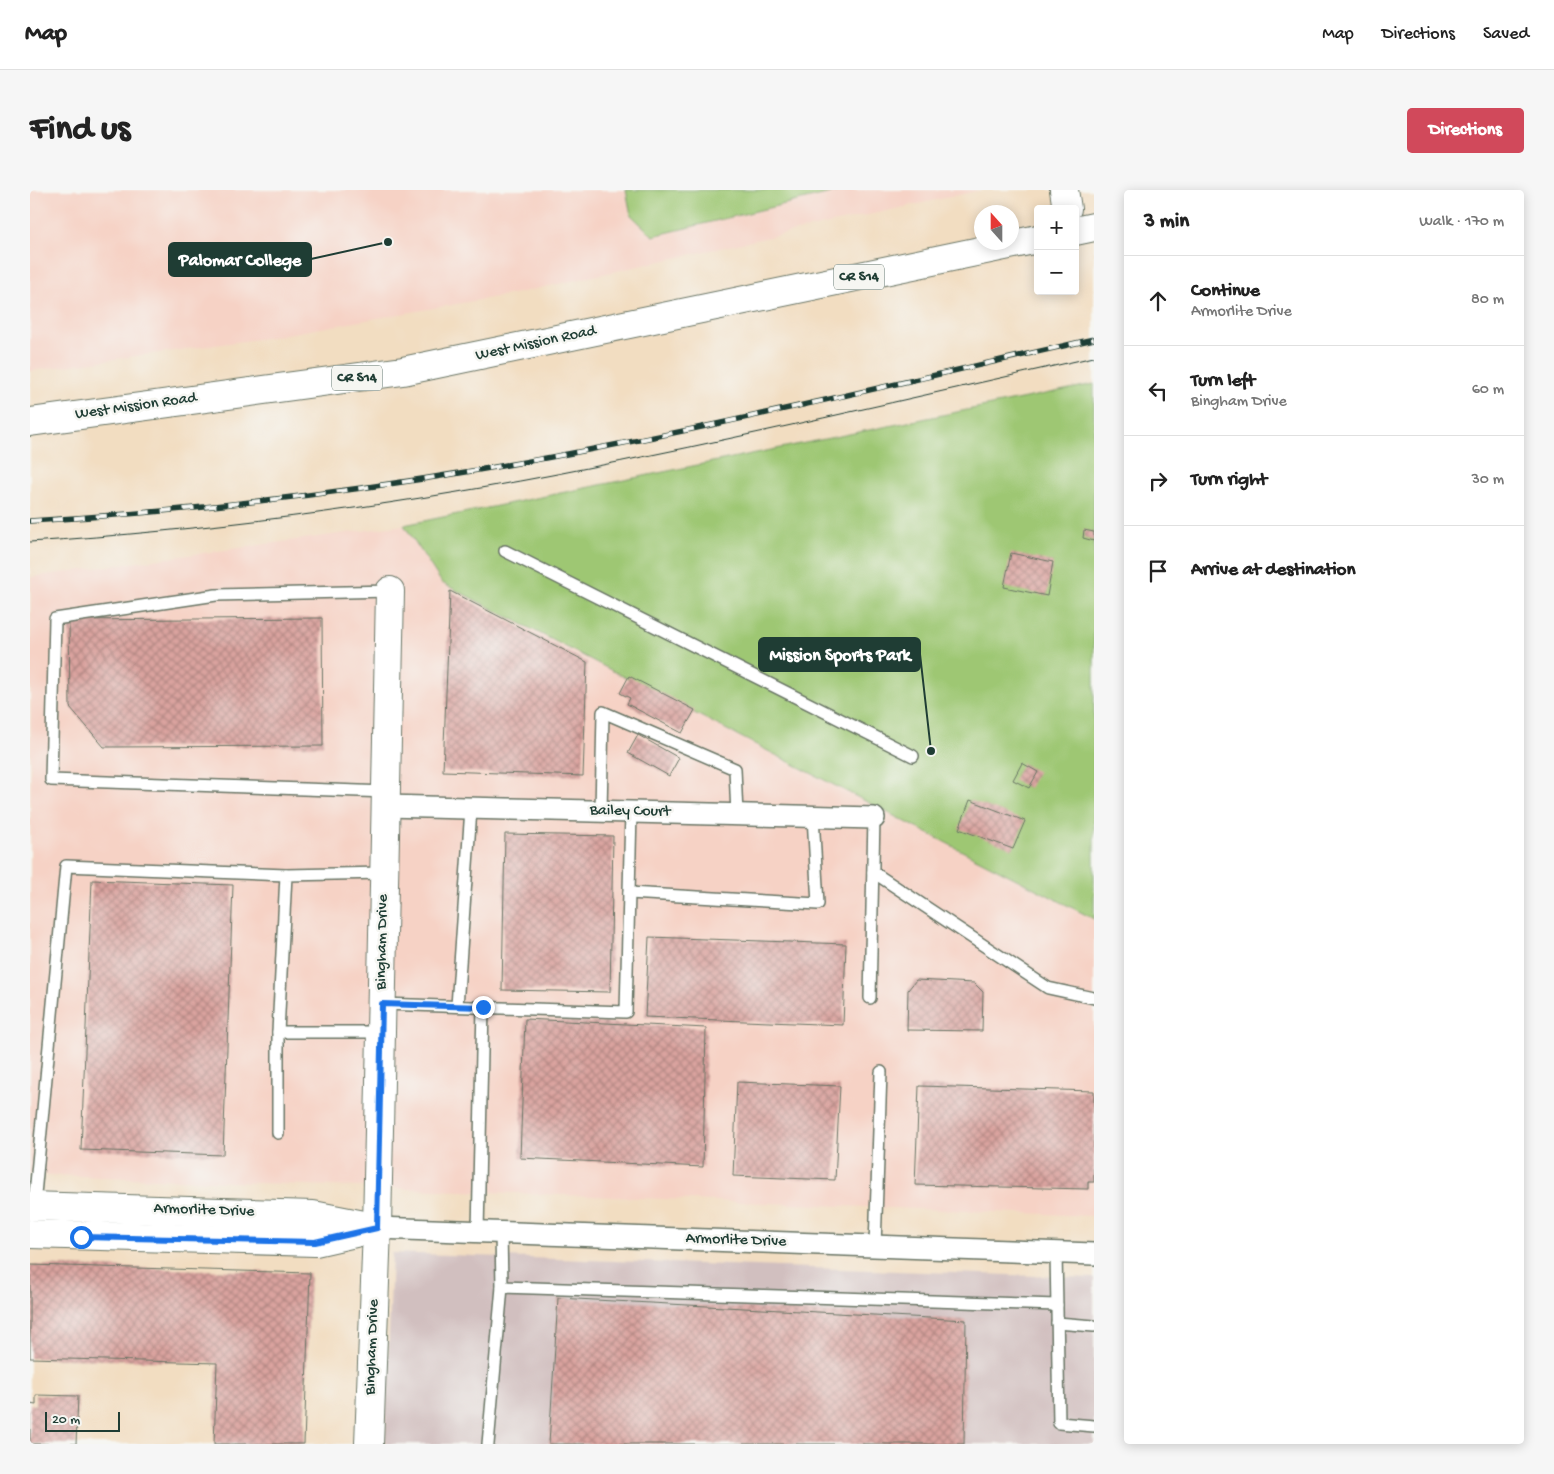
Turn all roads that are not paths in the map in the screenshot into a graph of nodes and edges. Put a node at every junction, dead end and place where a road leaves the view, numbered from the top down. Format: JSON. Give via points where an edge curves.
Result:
{"nodes":[{"id":1,"x":1064,"y":190,"type":"edge"},
{"id":2,"x":1066,"y":205,"type":"edge"},
{"id":3,"x":1094,"y":227,"type":"edge"},
{"id":4,"x":1079,"y":230,"type":"edge"},
{"id":5,"x":1034,"y":240,"type":"edge"},
{"id":6,"x":30,"y":422,"type":"edge"},
{"id":7,"x":505,"y":550,"type":"dead end"},
{"id":8,"x":390,"y":591,"type":"joint"},
{"id":9,"x":913,"y":756,"type":"dead end"},
{"id":10,"x":387,"y":799,"type":"junction"},
{"id":11,"x":471,"y":809,"type":"junction"},
{"id":12,"x":601,"y":812,"type":"junction"},
{"id":13,"x":631,"y":812,"type":"junction"},
{"id":14,"x":737,"y":815,"type":"junction"},
{"id":15,"x":813,"y":816,"type":"junction"},
{"id":16,"x":874,"y":818,"type":"joint"},
{"id":17,"x":873,"y":872,"type":"junction"},
{"id":18,"x":385,"y":873,"type":"junction"},
{"id":19,"x":286,"y":875,"type":"junction"},
{"id":20,"x":629,"y":893,"type":"junction"},
{"id":21,"x":870,"y":998,"type":"dead end"},
{"id":22,"x":1094,"y":998,"type":"edge"},
{"id":23,"x":382,"y":1004,"type":"junction"},
{"id":24,"x":457,"y":1006,"type":"junction"},
{"id":25,"x":483,"y":1007,"type":"junction"},
{"id":26,"x":278,"y":1032,"type":"junction"},
{"id":27,"x":382,"y":1032,"type":"junction"},
{"id":28,"x":881,"y":1072,"type":"dead end"},
{"id":29,"x":278,"y":1133,"type":"dead end"},
{"id":30,"x":32,"y":1205,"type":"edge"},
{"id":31,"x":377,"y":1228,"type":"junction"},
{"id":32,"x":478,"y":1231,"type":"junction"},
{"id":33,"x":501,"y":1232,"type":"junction"},
{"id":34,"x":30,"y":1234,"type":"edge"},
{"id":35,"x":875,"y":1246,"type":"junction"},
{"id":36,"x":1056,"y":1252,"type":"junction"},
{"id":37,"x":1094,"y":1254,"type":"edge"},
{"id":38,"x":502,"y":1287,"type":"junction"},
{"id":39,"x":1057,"y":1305,"type":"junction"},
{"id":40,"x":1057,"y":1323,"type":"junction"},
{"id":41,"x":1094,"y":1326,"type":"edge"},
{"id":42,"x":1094,"y":1426,"type":"edge"},
{"id":43,"x":369,"y":1444,"type":"edge"},
{"id":44,"x":488,"y":1444,"type":"edge"}],
"edges":[{"from":1,"to":2,"type":"street"},
{"from":3,"to":4,"type":"street"},
{"from":5,"to":6,"type":"street","name":"West Mission Road","number":"CR S14","via":[[403,371]]},
{"from":7,"to":9,"type":"lane"},
{"from":8,"to":10,"type":"street","name":"Bingham Drive"},
{"from":8,"to":10,"type":"lane","via":[[216,595],[55,619],[51,780]]},
{"from":10,"to":11,"type":"street","name":"Bailey Court"},
{"from":10,"to":18,"type":"street","name":"Bingham Drive"},
{"from":11,"to":12,"type":"street","name":"Bailey Court"},
{"from":11,"to":24,"type":"lane"},
{"from":12,"to":13,"type":"street","name":"Bailey Court"},
{"from":12,"to":14,"type":"lane","via":[[603,712],[735,769]]},
{"from":13,"to":14,"type":"street","name":"Bailey Court"},
{"from":13,"to":20,"type":"lane"},
{"from":14,"to":15,"type":"street","name":"Bailey Court"},
{"from":15,"to":16,"type":"street","name":"Bailey Court"},
{"from":15,"to":20,"type":"lane","via":[[818,904]]},
{"from":16,"to":17,"type":"lane"},
{"from":17,"to":21,"type":"lane"},
{"from":17,"to":22,"type":"lane","via":[[1048,988]]},
{"from":18,"to":19,"type":"lane"},
{"from":18,"to":23,"type":"street","name":"Bingham Drive"},
{"from":19,"to":26,"type":"lane"},
{"from":19,"to":30,"type":"lane","via":[[66,866]]},
{"from":20,"to":25,"type":"lane","via":[[626,1012]]},
{"from":23,"to":24,"type":"lane"},
{"from":23,"to":27,"type":"street","name":"Bingham Drive"},
{"from":24,"to":25,"type":"lane"},
{"from":25,"to":32,"type":"lane"},
{"from":26,"to":27,"type":"lane"},
{"from":26,"to":29,"type":"lane"},
{"from":27,"to":31,"type":"street","name":"Bingham Drive"},
{"from":28,"to":35,"type":"lane"},
{"from":30,"to":31,"type":"street","name":"Armorlite Drive","via":[[313,1215]]},
{"from":31,"to":32,"type":"street","name":"Armorlite Drive"},
{"from":31,"to":34,"type":"street","name":"Armorlite Drive","via":[[315,1242]]},
{"from":31,"to":43,"type":"street","name":"Bingham Drive"},
{"from":32,"to":33,"type":"street","name":"Armorlite Drive"},
{"from":33,"to":35,"type":"street","name":"Armorlite Drive"},
{"from":33,"to":38,"type":"lane"},
{"from":35,"to":36,"type":"street","name":"Armorlite Drive"},
{"from":36,"to":37,"type":"street","name":"Armorlite Drive"},
{"from":36,"to":39,"type":"lane"},
{"from":38,"to":39,"type":"lane"},
{"from":38,"to":44,"type":"lane"},
{"from":39,"to":40,"type":"lane"},
{"from":40,"to":41,"type":"lane"},
{"from":40,"to":42,"type":"lane","via":[[1060,1424]]}]}
